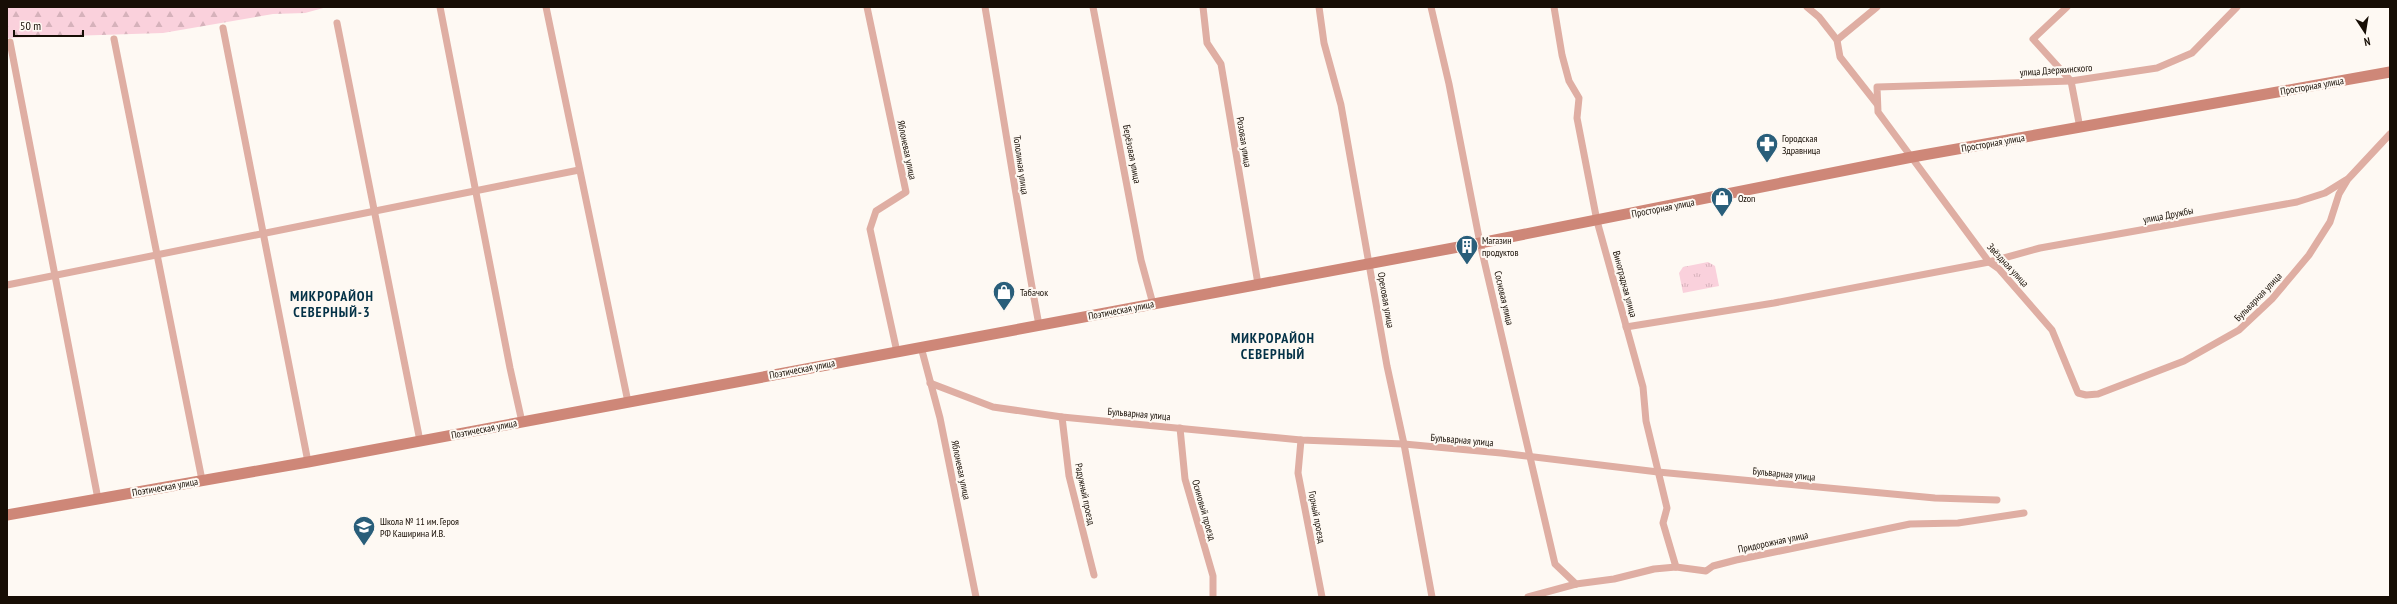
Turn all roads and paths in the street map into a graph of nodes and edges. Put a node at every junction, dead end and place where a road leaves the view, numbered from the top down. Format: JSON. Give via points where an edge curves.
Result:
{"nodes":[{"id":1,"x":440,"y":7,"type":"edge"},
{"id":2,"x":546,"y":7,"type":"edge"},
{"id":3,"x":867,"y":7,"type":"edge"},
{"id":4,"x":985,"y":7,"type":"edge"},
{"id":5,"x":1093,"y":7,"type":"edge"},
{"id":6,"x":1203,"y":7,"type":"edge"},
{"id":7,"x":1319,"y":7,"type":"edge"},
{"id":8,"x":1431,"y":7,"type":"edge"},
{"id":9,"x":1554,"y":7,"type":"edge"},
{"id":10,"x":1807,"y":7,"type":"edge"},
{"id":11,"x":1877,"y":7,"type":"edge"},
{"id":12,"x":2067,"y":7,"type":"edge"},
{"id":13,"x":2237,"y":7,"type":"edge"},
{"id":14,"x":337,"y":23,"type":"dead end"},
{"id":15,"x":223,"y":28,"type":"dead end"},
{"id":16,"x":114,"y":39,"type":"dead end"},
{"id":17,"x":1837,"y":40,"type":"junction"},
{"id":18,"x":10,"y":42,"type":"dead end"},
{"id":19,"x":2390,"y":72,"type":"edge"},
{"id":20,"x":2071,"y":81,"type":"junction"},
{"id":21,"x":1877,"y":104,"type":"junction"},
{"id":22,"x":2080,"y":128,"type":"junction"},
{"id":23,"x":2390,"y":134,"type":"edge"},
{"id":24,"x":1912,"y":157,"type":"junction"},
{"id":25,"x":579,"y":170,"type":"junction"},
{"id":26,"x":2348,"y":179,"type":"junction"},
{"id":27,"x":476,"y":190,"type":"junction"},
{"id":28,"x":373,"y":210,"type":"junction"},
{"id":29,"x":1597,"y":221,"type":"junction"},
{"id":30,"x":263,"y":234,"type":"junction"},
{"id":31,"x":1480,"y":243,"type":"junction"},
{"id":32,"x":157,"y":254,"type":"junction"},
{"id":33,"x":1989,"y":262,"type":"junction"},
{"id":34,"x":1369,"y":264,"type":"junction"},
{"id":35,"x":55,"y":276,"type":"junction"},
{"id":36,"x":1258,"y":284,"type":"junction"},
{"id":37,"x":7,"y":285,"type":"edge"},
{"id":38,"x":1153,"y":304,"type":"junction"},
{"id":39,"x":1039,"y":325,"type":"junction"},
{"id":40,"x":1626,"y":327,"type":"junction"},
{"id":41,"x":921,"y":347,"type":"junction"},
{"id":42,"x":897,"y":352,"type":"junction"},
{"id":43,"x":930,"y":382,"type":"junction"},
{"id":44,"x":2078,"y":393,"type":"joint"},
{"id":45,"x":628,"y":402,"type":"junction"},
{"id":46,"x":1062,"y":417,"type":"junction"},
{"id":47,"x":522,"y":422,"type":"junction"},
{"id":48,"x":1180,"y":428,"type":"junction"},
{"id":49,"x":1301,"y":440,"type":"junction"},
{"id":50,"x":420,"y":441,"type":"junction"},
{"id":51,"x":1404,"y":444,"type":"junction"},
{"id":52,"x":1531,"y":457,"type":"junction"},
{"id":53,"x":308,"y":462,"type":"junction"},
{"id":54,"x":1658,"y":472,"type":"junction"},
{"id":55,"x":202,"y":480,"type":"junction"},
{"id":56,"x":98,"y":499,"type":"junction"},
{"id":57,"x":1997,"y":500,"type":"dead end"},
{"id":58,"x":2024,"y":513,"type":"dead end"},
{"id":59,"x":7,"y":515,"type":"edge"},
{"id":60,"x":1676,"y":567,"type":"junction"},
{"id":61,"x":1094,"y":575,"type":"dead end"},
{"id":62,"x":1576,"y":584,"type":"junction"},
{"id":63,"x":976,"y":597,"type":"edge"},
{"id":64,"x":1213,"y":597,"type":"edge"},
{"id":65,"x":1322,"y":597,"type":"edge"},
{"id":66,"x":1432,"y":597,"type":"edge"},
{"id":67,"x":1528,"y":597,"type":"edge"}],
"edges":[{"from":1,"to":27,"type":"street"},
{"from":2,"to":25,"type":"street"},
{"from":3,"to":42,"type":"street","name":"Яблоневая улица","via":[[906,192],[876,211],[870,228]]},
{"from":4,"to":39,"type":"street","name":"Тополиная улица"},
{"from":5,"to":38,"type":"street","name":"Берёзовая улица","via":[[1141,260]]},
{"from":6,"to":36,"type":"street","name":"Розовая улица","via":[[1207,43],[1221,64]]},
{"from":7,"to":34,"type":"street","name":"Ореховая улица","via":[[1324,43],[1341,105]]},
{"from":8,"to":31,"type":"street","name":"Сосновая улица"},
{"from":9,"to":29,"type":"street","name":"Виноградная улица","via":[[1563,61],[1569,81],[1579,98],[1577,118]]},
{"from":10,"to":17,"type":"street","via":[[1818,16]]},
{"from":11,"to":17,"type":"street"},
{"from":12,"to":20,"type":"street","via":[[2033,39]]},
{"from":13,"to":20,"type":"street","name":"улица Дзержинского","via":[[2192,54],[2157,68]]},
{"from":14,"to":28,"type":"street"},
{"from":15,"to":30,"type":"street"},
{"from":16,"to":32,"type":"street"},
{"from":17,"to":21,"type":"street","via":[[1840,57]]},
{"from":18,"to":35,"type":"street"},
{"from":19,"to":22,"type":"street","name":"Просторная улица"},
{"from":20,"to":21,"type":"street","name":"улица Дзержинского","via":[[1877,87]]},
{"from":20,"to":22,"type":"street"},
{"from":21,"to":24,"type":"street","name":"Звёздная улица","via":[[1878,112]]},
{"from":22,"to":24,"type":"street","name":"Просторная улица"},
{"from":23,"to":26,"type":"street","name":"Бульварная улица"},
{"from":24,"to":29,"type":"street","name":"Просторная улица"},
{"from":24,"to":33,"type":"street","name":"Звёздная улица"},
{"from":25,"to":27,"type":"street"},
{"from":25,"to":45,"type":"street"},
{"from":26,"to":33,"type":"street","name":"улица Дружбы","via":[[2325,193],[2297,202],[2040,248]]},
{"from":26,"to":44,"type":"street","name":"Бульварная улица","via":[[2330,222],[2309,255],[2272,299],[2239,330],[2184,361],[2098,394]]},
{"from":27,"to":28,"type":"street"},
{"from":27,"to":47,"type":"street"},
{"from":28,"to":30,"type":"street"},
{"from":28,"to":50,"type":"street"},
{"from":29,"to":31,"type":"street","name":"Поэтическая улица"},
{"from":29,"to":40,"type":"street","name":"Виноградная улица"},
{"from":30,"to":32,"type":"street"},
{"from":30,"to":53,"type":"street"},
{"from":31,"to":34,"type":"street","name":"Поэтическая улица"},
{"from":31,"to":52,"type":"street","name":"Сосновая улица"},
{"from":32,"to":35,"type":"street"},
{"from":32,"to":55,"type":"street"},
{"from":33,"to":40,"type":"street","name":"улица Дружбы","via":[[1774,303]]},
{"from":33,"to":44,"type":"street","name":"Звёздная улица","via":[[1999,269],[2052,330]]},
{"from":34,"to":36,"type":"street","name":"Поэтическая улица"},
{"from":34,"to":51,"type":"street","name":"Ореховая улица"},
{"from":35,"to":37,"type":"street"},
{"from":35,"to":56,"type":"street"},
{"from":36,"to":38,"type":"street","name":"Поэтическая улица"},
{"from":38,"to":39,"type":"street","name":"Поэтическая улица"},
{"from":39,"to":41,"type":"street","name":"Поэтическая улица"},
{"from":40,"to":54,"type":"street","name":"Виноградная улица","via":[[1643,387],[1646,421]]},
{"from":41,"to":42,"type":"street","name":"Поэтическая улица"},
{"from":41,"to":43,"type":"street","name":"Яблоневая улица"},
{"from":42,"to":45,"type":"street","name":"Поэтическая улица"},
{"from":43,"to":46,"type":"street","name":"Бульварная улица","via":[[994,408]]},
{"from":43,"to":63,"type":"street","name":"Яблоневая улица","via":[[940,418]]},
{"from":45,"to":47,"type":"street","name":"Поэтическая улица"},
{"from":46,"to":48,"type":"street","name":"Бульварная улица"},
{"from":46,"to":61,"type":"street","name":"Радужный проезд","via":[[1069,476]]},
{"from":47,"to":50,"type":"street","name":"Поэтическая улица"},
{"from":48,"to":49,"type":"street","name":"Бульварная улица"},
{"from":48,"to":64,"type":"street","name":"Осиновый проезд","via":[[1185,480],[1213,576]]},
{"from":49,"to":51,"type":"street","name":"Бульварная улица"},
{"from":49,"to":65,"type":"street","name":"Горный проезд","via":[[1298,473]]},
{"from":50,"to":53,"type":"street","name":"Поэтическая улица"},
{"from":51,"to":52,"type":"street","name":"Бульварная улица"},
{"from":51,"to":66,"type":"street","name":"Ореховая улица"},
{"from":52,"to":54,"type":"street","name":"Бульварная улица"},
{"from":52,"to":62,"type":"street","name":"Сосновая улица","via":[[1555,564]]},
{"from":53,"to":55,"type":"street","name":"Поэтическая улица"},
{"from":54,"to":57,"type":"street","name":"Бульварная улица","via":[[1935,498]]},
{"from":54,"to":60,"type":"street","name":"Виноградная улица","via":[[1667,508],[1663,523]]},
{"from":55,"to":56,"type":"street","name":"Поэтическая улица"},
{"from":56,"to":59,"type":"street","name":"Поэтическая улица"},
{"from":58,"to":60,"type":"street","name":"Придорожная улица","via":[[1958,523],[1910,524],[1736,560],[1713,566],[1706,571]]},
{"from":60,"to":62,"type":"street","name":"Придорожная улица"},
{"from":62,"to":67,"type":"street","name":"Придорожная улица"}]}
